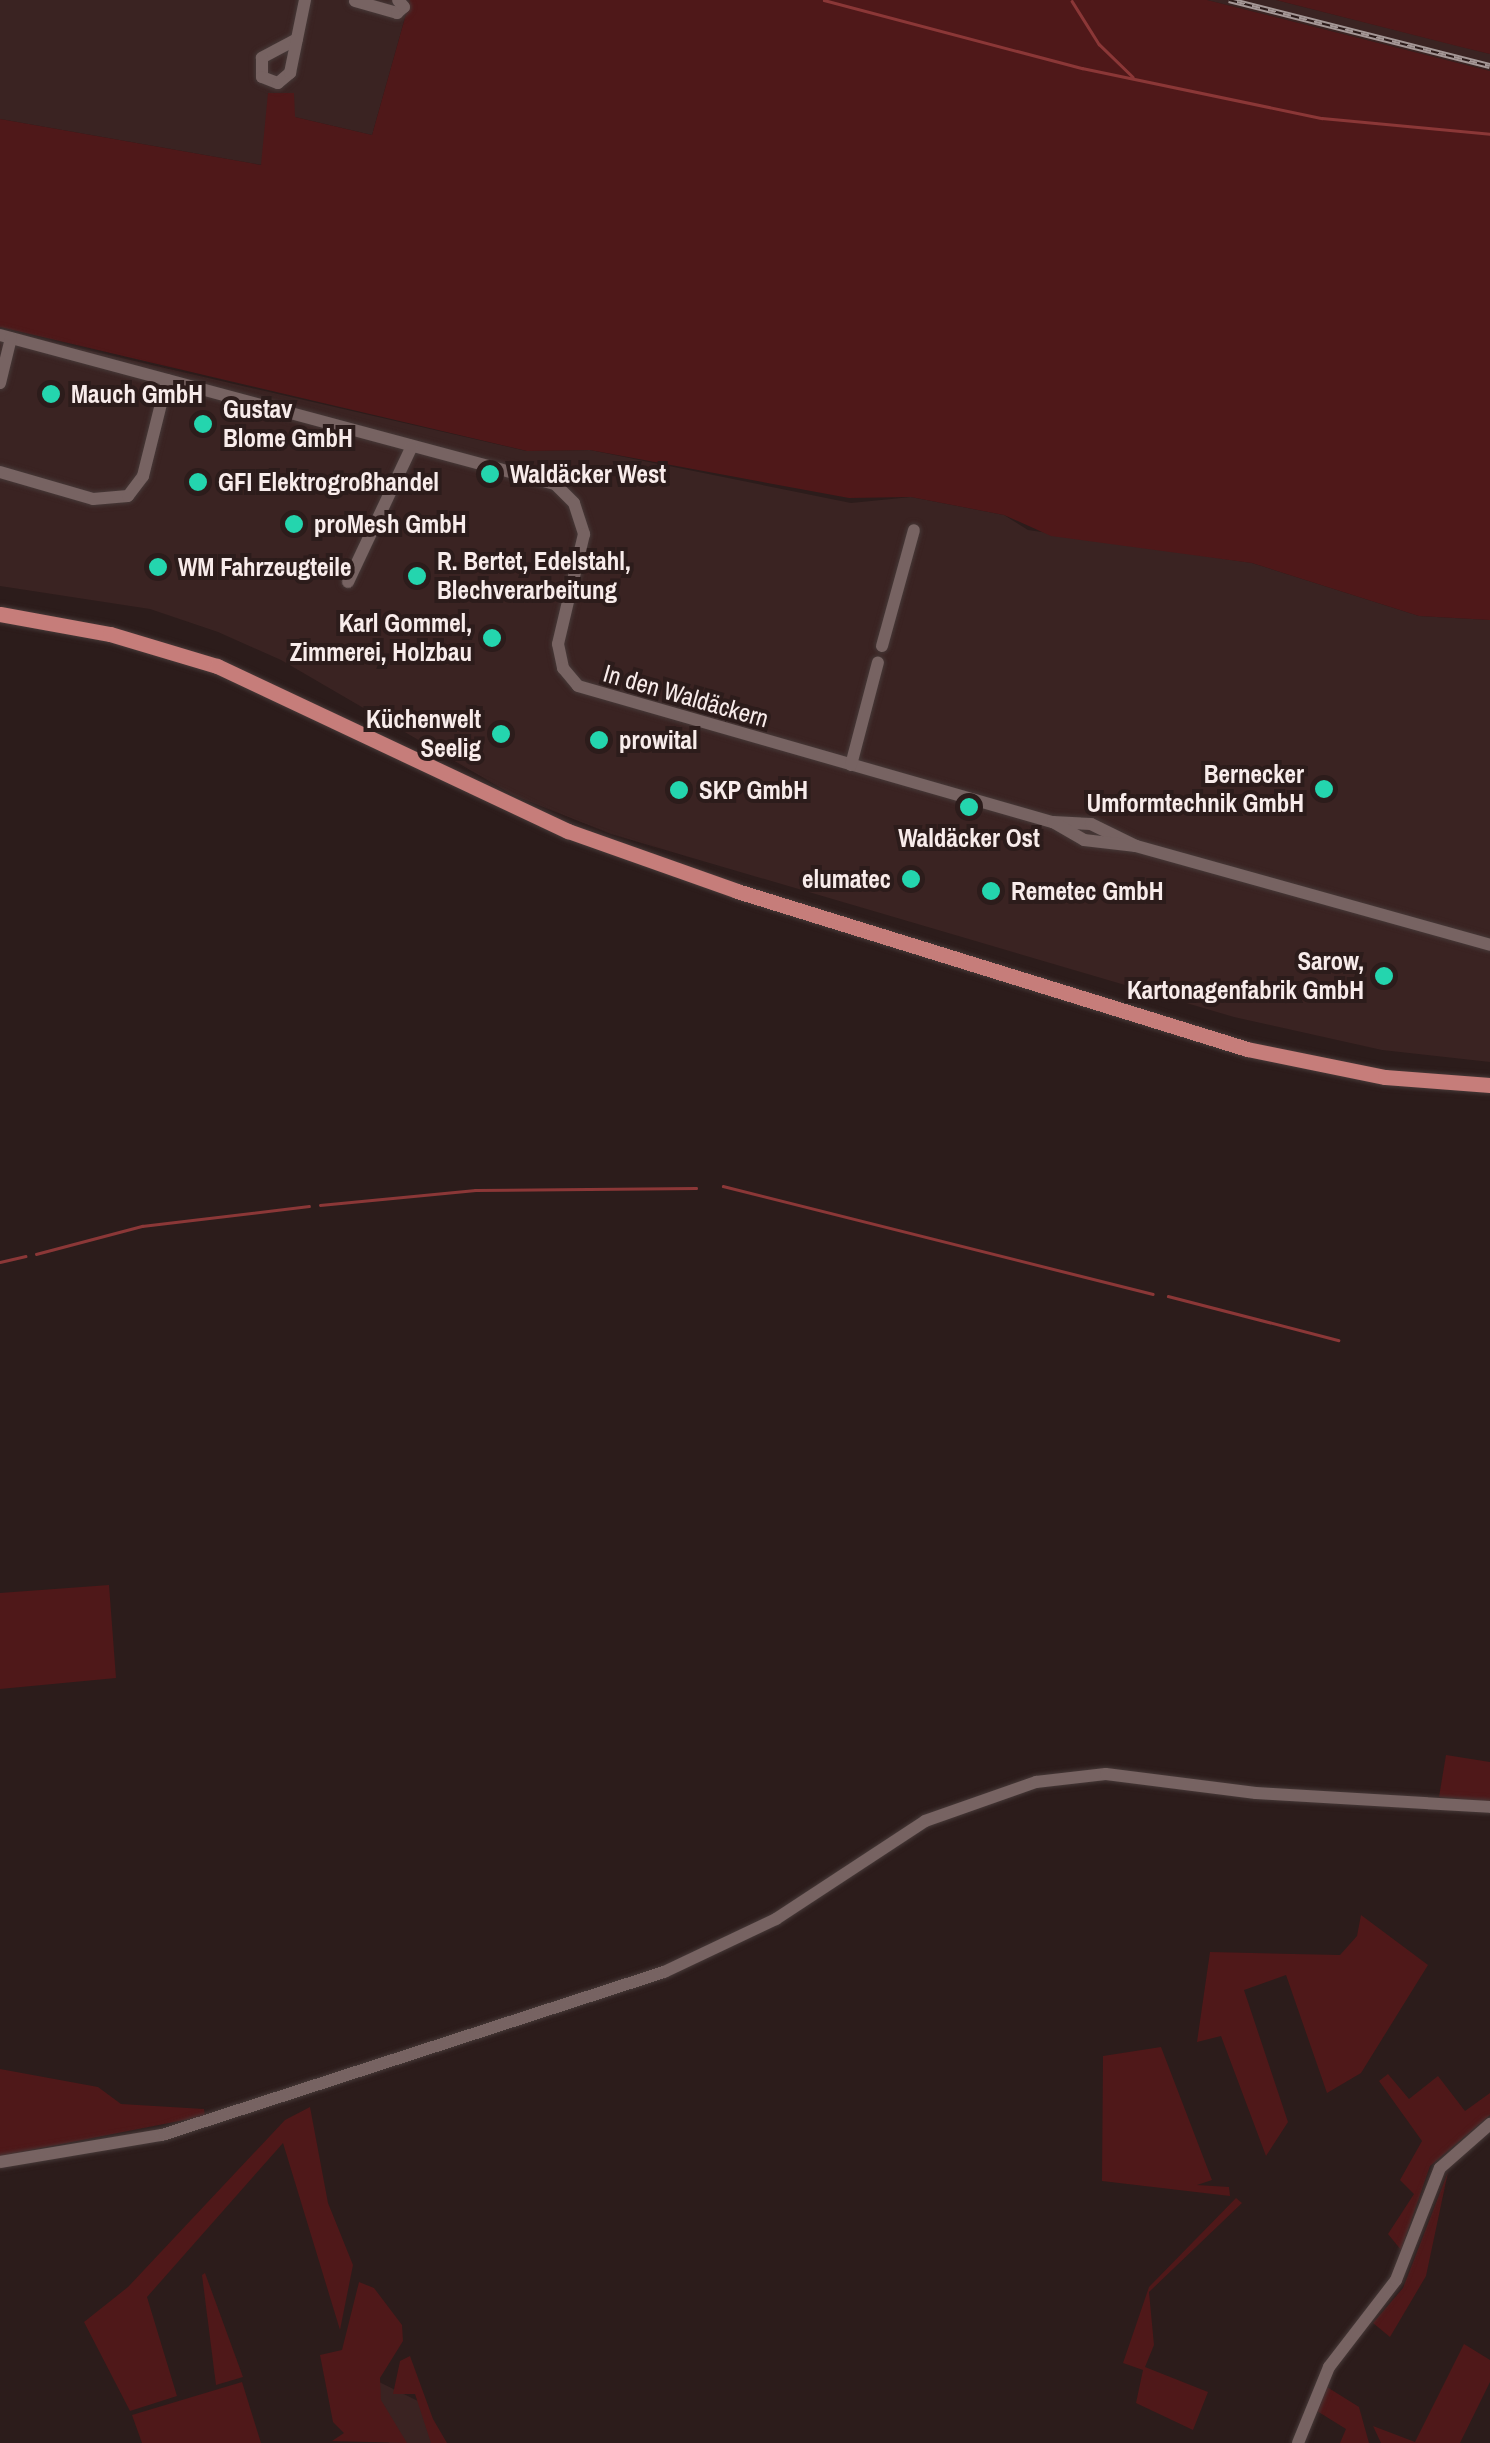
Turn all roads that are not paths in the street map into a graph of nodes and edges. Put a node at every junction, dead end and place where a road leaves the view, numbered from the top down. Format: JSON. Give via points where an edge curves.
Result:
{"nodes":[{"id":1,"x":305,"y":0,"type":"edge"},
{"id":2,"x":353,"y":0,"type":"edge"},
{"id":3,"x":397,"y":0,"type":"edge"},
{"id":4,"x":297,"y":38,"type":"dead end"},
{"id":5,"x":6,"y":336,"type":"edge"},
{"id":6,"x":167,"y":380,"type":"junction"},
{"id":7,"x":0,"y":383,"type":"edge"},
{"id":8,"x":412,"y":446,"type":"junction"},
{"id":9,"x":0,"y":472,"type":"edge"},
{"id":10,"x":914,"y":530,"type":"dead end"},
{"id":11,"x":348,"y":582,"type":"dead end"},
{"id":12,"x":0,"y":614,"type":"edge"},
{"id":13,"x":882,"y":646,"type":"dead end"},
{"id":14,"x":878,"y":662,"type":"dead end"},
{"id":15,"x":851,"y":764,"type":"junction"},
{"id":16,"x":1490,"y":945,"type":"edge"},
{"id":17,"x":1490,"y":1085,"type":"edge"},
{"id":18,"x":1490,"y":1806,"type":"edge"},
{"id":19,"x":1490,"y":2124,"type":"edge"},
{"id":20,"x":0,"y":2162,"type":"edge"},
{"id":21,"x":1298,"y":2443,"type":"edge"}],
"edges":[{"from":1,"to":4,"type":"street"},
{"from":2,"to":3,"type":"street"},
{"from":5,"to":6,"type":"street","name":"In den Waldäckern"},
{"from":5,"to":7,"type":"street","name":"In den Waldäckern"},
{"from":6,"to":8,"type":"street","name":"In den Waldäckern"},
{"from":6,"to":9,"type":"street","via":[[144,476],[128,496],[93,498]]},
{"from":8,"to":11,"type":"street"},
{"from":8,"to":15,"type":"street","name":"In den Waldäckern","via":[[535,477],[572,499],[584,545],[558,644],[561,664],[578,686]]},
{"from":10,"to":13,"type":"street"},
{"from":12,"to":17,"type":"main road","via":[[110,634],[217,666],[568,831],[936,954],[1274,1056],[1384,1077]]},
{"from":14,"to":15,"type":"street"},
{"from":15,"to":16,"type":"street","name":"In den Waldäckern","via":[[1054,822],[1084,840],[1136,846]]},
{"from":18,"to":20,"type":"street","via":[[1228,1791],[1106,1774],[1036,1782],[924,1821],[776,1919],[664,1972],[162,2135]]},
{"from":19,"to":21,"type":"street","via":[[1440,2168],[1396,2280],[1329,2368]]}]}
